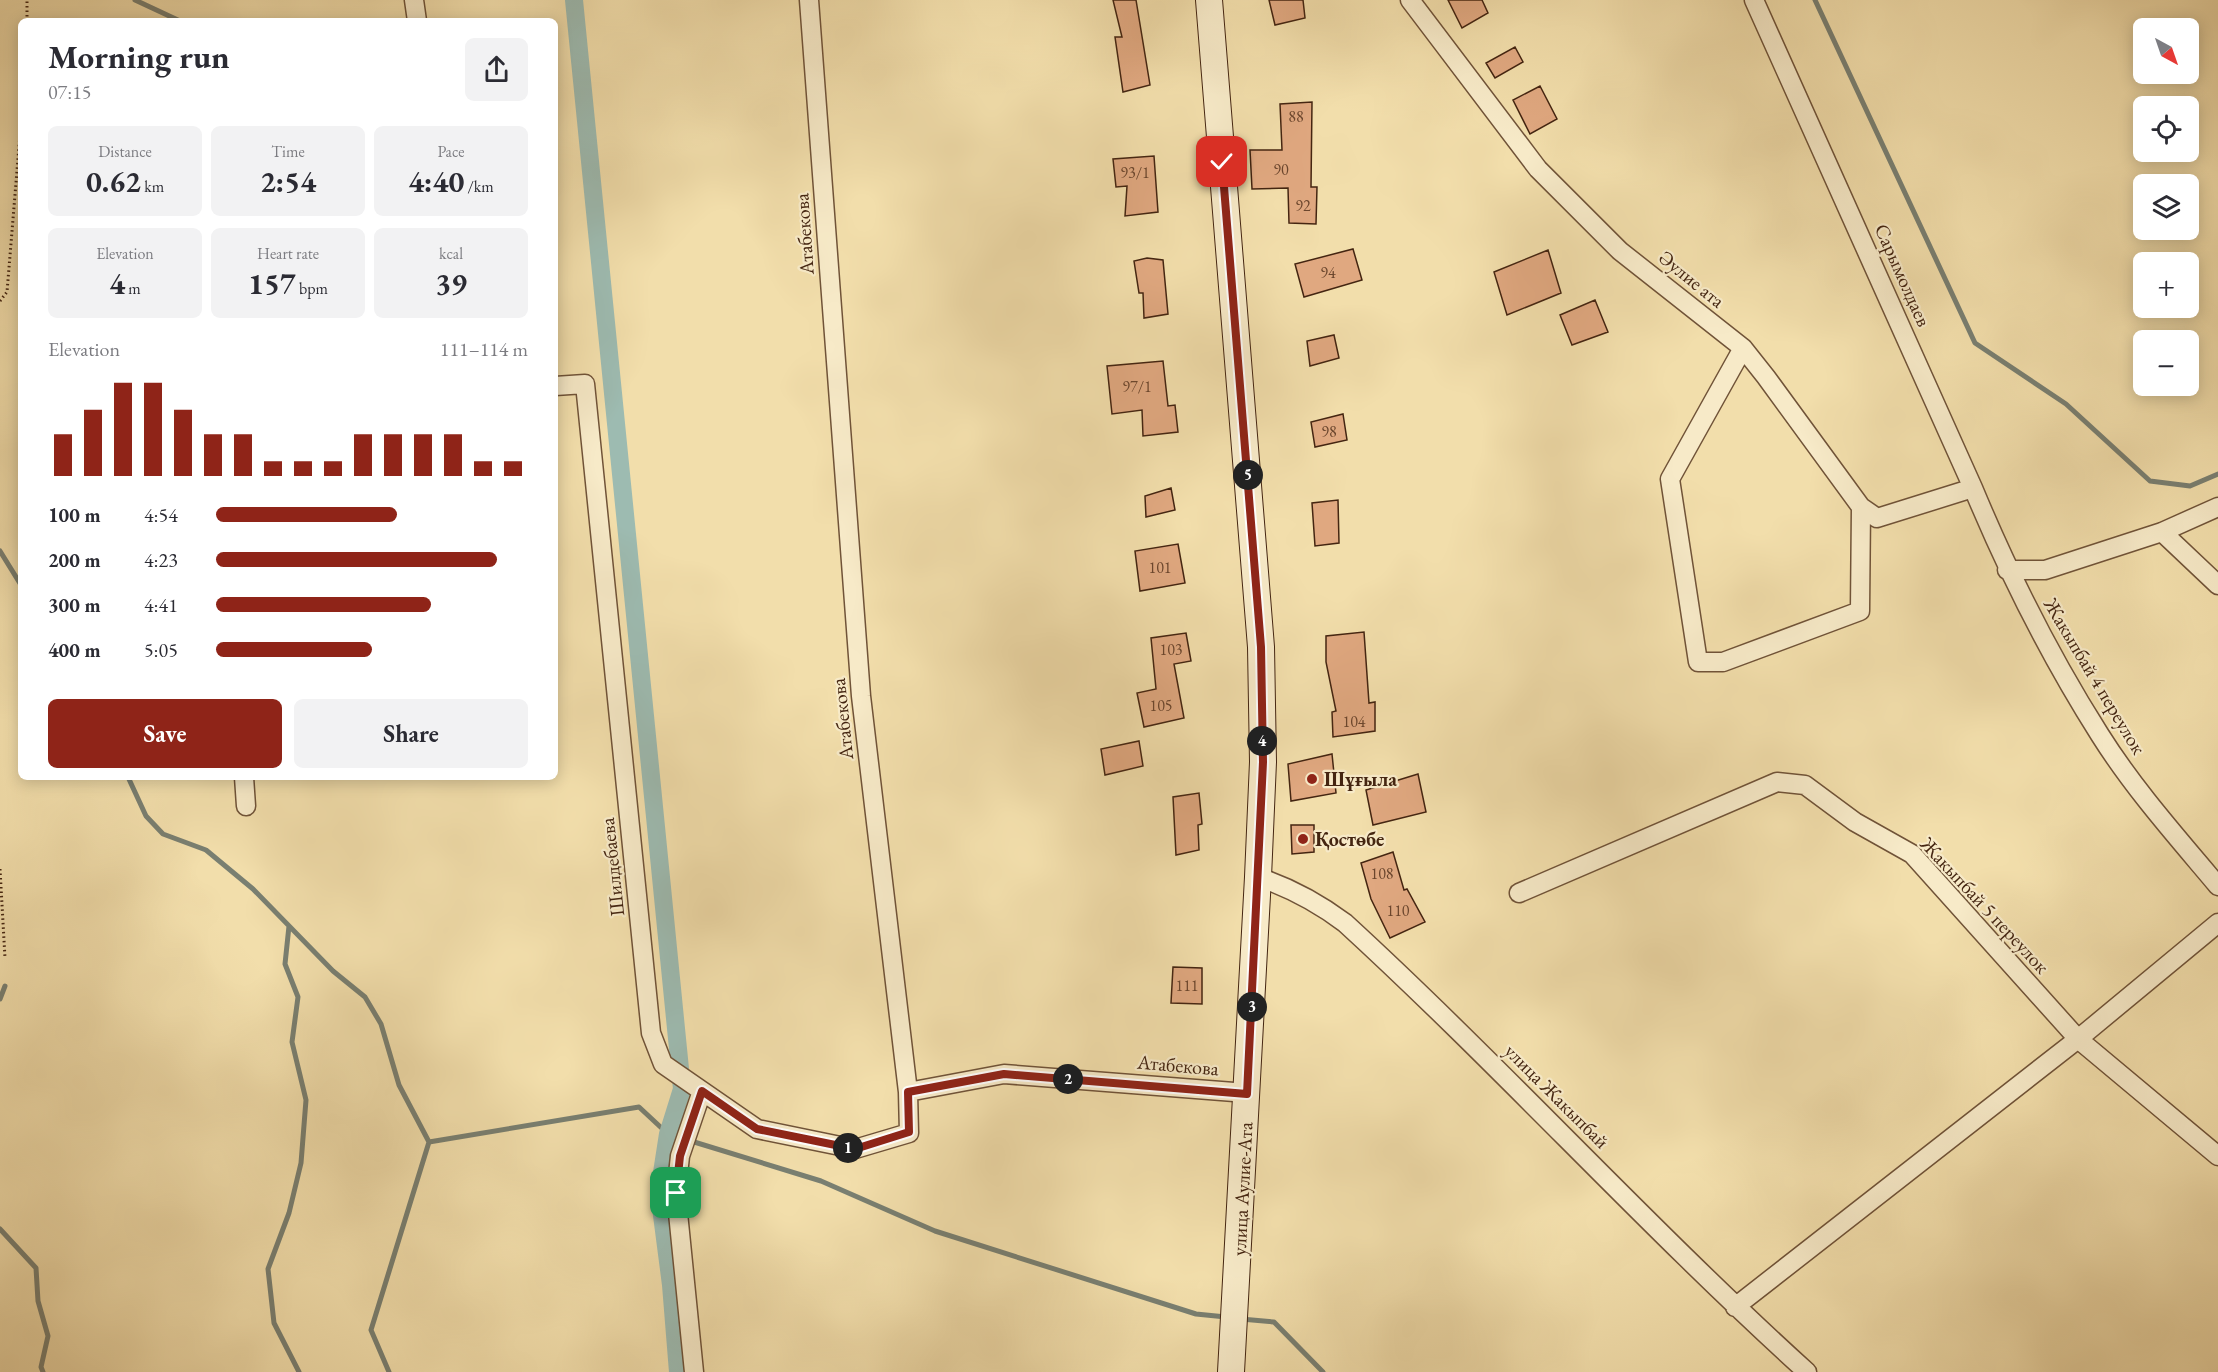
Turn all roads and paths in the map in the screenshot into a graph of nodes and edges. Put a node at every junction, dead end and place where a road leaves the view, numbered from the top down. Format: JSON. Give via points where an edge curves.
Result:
{"nodes":[{"id":1,"x":27,"y":0,"type":"edge"},
{"id":2,"x":414,"y":0,"type":"edge"},
{"id":3,"x":809,"y":0,"type":"edge"},
{"id":4,"x":1209,"y":0,"type":"edge"},
{"id":5,"x":1410,"y":0,"type":"edge"},
{"id":6,"x":1754,"y":0,"type":"edge"},
{"id":7,"x":27,"y":18,"type":"edge"},
{"id":8,"x":417,"y":18,"type":"edge"},
{"id":9,"x":18,"y":158,"type":"edge"},
{"id":10,"x":0,"y":301,"type":"edge"},
{"id":11,"x":1743,"y":348,"type":"junction"},
{"id":12,"x":558,"y":386,"type":"edge"},
{"id":13,"x":1973,"y":488,"type":"junction"},
{"id":14,"x":1861,"y":507,"type":"junction"},
{"id":15,"x":2218,"y":507,"type":"edge"},
{"id":16,"x":2162,"y":532,"type":"junction"},
{"id":17,"x":2007,"y":570,"type":"junction"},
{"id":18,"x":2218,"y":585,"type":"edge"},
{"id":19,"x":244,"y":780,"type":"edge"},
{"id":20,"x":246,"y":806,"type":"dead end"},
{"id":21,"x":0,"y":869,"type":"edge"},
{"id":22,"x":1258,"y":877,"type":"junction"},
{"id":23,"x":2218,"y":886,"type":"edge"},
{"id":24,"x":1519,"y":893,"type":"dead end"},
{"id":25,"x":2218,"y":923,"type":"edge"},
{"id":26,"x":5,"y":958,"type":"dead end"},
{"id":27,"x":2078,"y":1039,"type":"junction"},
{"id":28,"x":702,"y":1091,"type":"junction"},
{"id":29,"x":908,"y":1092,"type":"junction"},
{"id":30,"x":1247,"y":1094,"type":"junction"},
{"id":31,"x":2218,"y":1156,"type":"edge"},
{"id":32,"x":1735,"y":1307,"type":"junction"},
{"id":33,"x":694,"y":1372,"type":"edge"},
{"id":34,"x":1231,"y":1372,"type":"edge"},
{"id":35,"x":1807,"y":1372,"type":"edge"}],
"edges":[{"from":1,"to":7,"type":"path"},
{"from":2,"to":8,"type":"street"},
{"from":3,"to":29,"type":"street","name":"Атабекова","via":[[861,696]]},
{"from":4,"to":22,"type":"main road","name":"улица Аулие-Ата","via":[[1261,647],[1263,762]]},
{"from":5,"to":11,"type":"street","name":"Әулие ата","via":[[1538,169],[1620,251]]},
{"from":6,"to":13,"type":"street","name":"Сарымолдаев"},
{"from":9,"to":10,"type":"path","via":[[7,292]]},
{"from":11,"to":14,"type":"street","name":"Әулие ата"},
{"from":11,"to":14,"type":"street","via":[[1670,479],[1698,662],[1724,662],[1860,611]]},
{"from":12,"to":28,"type":"street","name":"Шилдебаева","via":[[585,384],[651,1034],[663,1064]]},
{"from":13,"to":14,"type":"street","via":[[1877,518]]},
{"from":13,"to":17,"type":"street","name":"Сарымолдаев"},
{"from":15,"to":16,"type":"street"},
{"from":16,"to":17,"type":"street","via":[[2045,570]]},
{"from":16,"to":18,"type":"street"},
{"from":17,"to":23,"type":"street","name":"Жакыпбай 4 переулок","via":[[2099,735],[2143,797]]},
{"from":19,"to":20,"type":"street"},
{"from":21,"to":26,"type":"path"},
{"from":22,"to":30,"type":"main road","name":"улица Аулие-Ата"},
{"from":22,"to":32,"type":"street","name":"улица Жакыпбай","via":[[1308,897],[1345,923]]},
{"from":24,"to":27,"type":"street","name":"Жакыпбай 5 переулок","via":[[1777,782],[1805,785],[1855,822],[1912,854]]},
{"from":25,"to":27,"type":"street"},
{"from":27,"to":31,"type":"street","name":"Жакыпбай 5 переулок"},
{"from":27,"to":32,"type":"street"},
{"from":28,"to":29,"type":"street","name":"Шилдебаева","via":[[757,1129],[855,1149],[909,1132]]},
{"from":28,"to":33,"type":"street","via":[[680,1156],[676,1193]]},
{"from":29,"to":30,"type":"street","name":"Атабекова","via":[[1004,1074]]},
{"from":30,"to":34,"type":"main road","name":"улица Аулие-Ата"},
{"from":32,"to":35,"type":"street","name":"улица Жакыпбай"}]}
